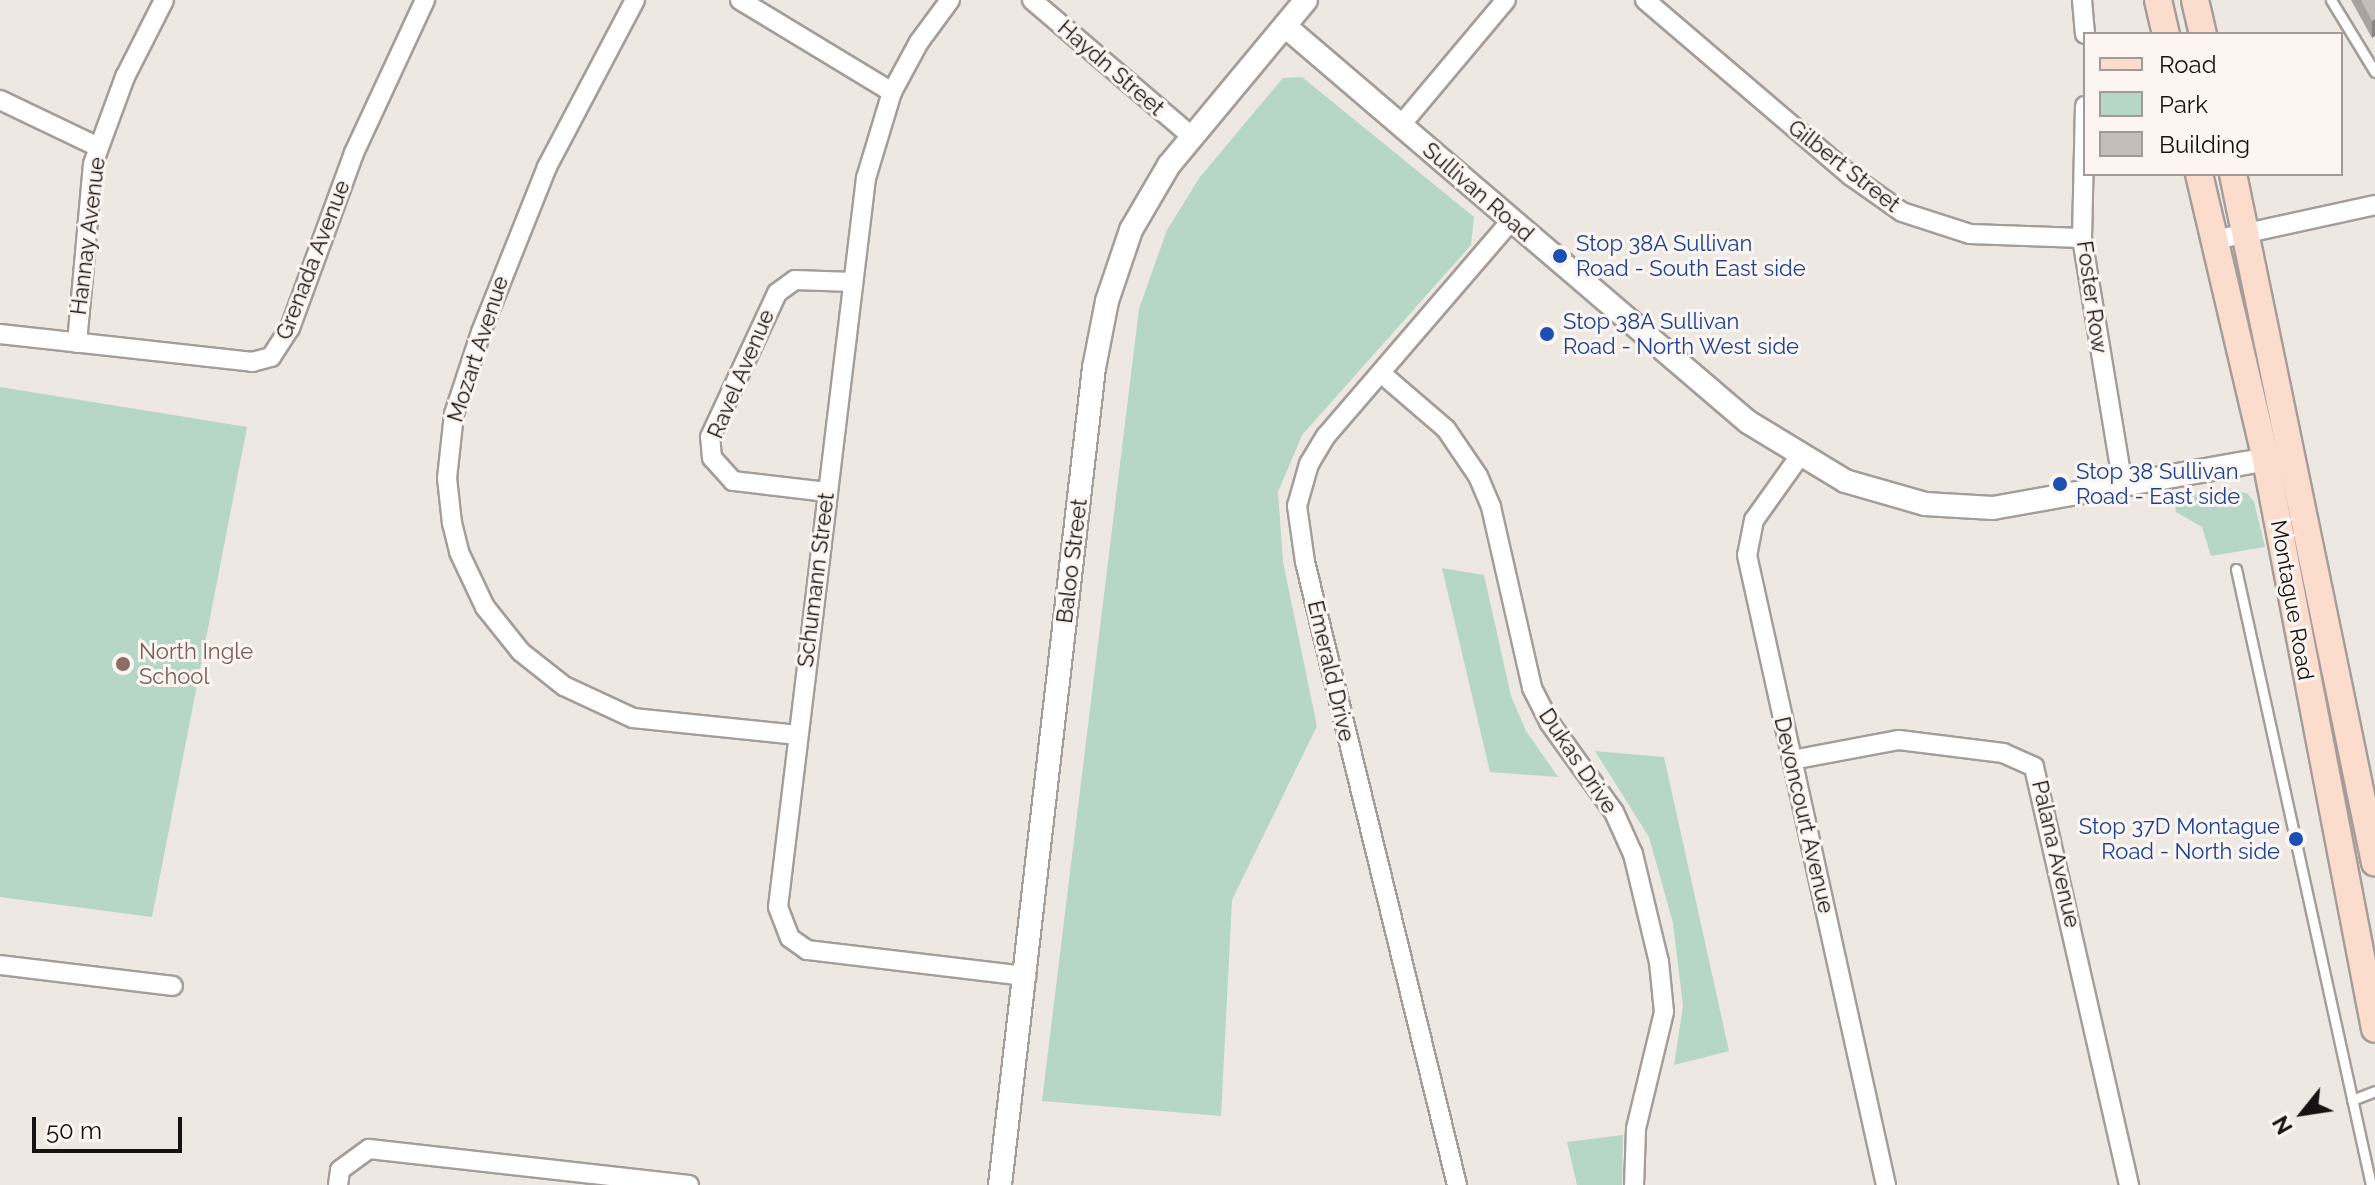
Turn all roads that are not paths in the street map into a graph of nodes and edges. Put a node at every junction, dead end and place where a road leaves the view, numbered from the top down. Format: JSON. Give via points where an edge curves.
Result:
{"nodes":[{"id":1,"x":164,"y":0,"type":"edge"},
{"id":2,"x":425,"y":0,"type":"edge"},
{"id":3,"x":635,"y":0,"type":"edge"},
{"id":4,"x":740,"y":0,"type":"edge"},
{"id":5,"x":950,"y":0,"type":"edge"},
{"id":6,"x":1032,"y":0,"type":"edge"},
{"id":7,"x":1306,"y":0,"type":"edge"},
{"id":8,"x":1506,"y":0,"type":"edge"},
{"id":9,"x":1645,"y":0,"type":"edge"},
{"id":10,"x":2082,"y":0,"type":"edge"},
{"id":11,"x":2158,"y":0,"type":"edge"},
{"id":12,"x":2195,"y":0,"type":"edge"},
{"id":13,"x":2331,"y":0,"type":"edge"},
{"id":14,"x":1285,"y":26,"type":"junction"},
{"id":15,"x":2085,"y":32,"type":"edge"},
{"id":16,"x":2166,"y":32,"type":"edge"},
{"id":17,"x":2203,"y":32,"type":"edge"},
{"id":18,"x":2375,"y":72,"type":"edge"},
{"id":19,"x":892,"y":92,"type":"junction"},
{"id":20,"x":0,"y":100,"type":"edge"},
{"id":21,"x":1401,"y":125,"type":"junction"},
{"id":22,"x":1190,"y":135,"type":"junction"},
{"id":23,"x":98,"y":147,"type":"junction"},
{"id":24,"x":2083,"y":176,"type":"edge"},
{"id":25,"x":2199,"y":176,"type":"edge"},
{"id":26,"x":2233,"y":176,"type":"edge"},
{"id":27,"x":2375,"y":205,"type":"edge"},
{"id":28,"x":1511,"y":221,"type":"junction"},
{"id":29,"x":2247,"y":233,"type":"junction"},
{"id":30,"x":2082,"y":238,"type":"junction"},
{"id":31,"x":2215,"y":240,"type":"junction"},
{"id":32,"x":853,"y":282,"type":"junction"},
{"id":33,"x":0,"y":334,"type":"edge"},
{"id":34,"x":77,"y":343,"type":"junction"},
{"id":35,"x":1382,"y":374,"type":"junction"},
{"id":36,"x":2294,"y":454,"type":"junction"},
{"id":37,"x":1799,"y":457,"type":"junction"},
{"id":38,"x":2266,"y":460,"type":"junction"},
{"id":39,"x":2123,"y":487,"type":"junction"},
{"id":40,"x":827,"y":492,"type":"junction"},
{"id":41,"x":2236,"y":569,"type":"dead end"},
{"id":42,"x":798,"y":735,"type":"junction"},
{"id":43,"x":1792,"y":760,"type":"junction"},
{"id":44,"x":2375,"y":863,"type":"edge"},
{"id":45,"x":0,"y":965,"type":"edge"},
{"id":46,"x":1026,"y":976,"type":"junction"},
{"id":47,"x":173,"y":986,"type":"dead end"},
{"id":48,"x":2375,"y":1029,"type":"edge"},
{"id":49,"x":2375,"y":1091,"type":"edge"},
{"id":50,"x":2352,"y":1100,"type":"junction"},
{"id":51,"x":339,"y":1178,"type":"edge"},
{"id":52,"x":1450,"y":1184,"type":"edge"},
{"id":53,"x":689,"y":1185,"type":"edge"},
{"id":54,"x":1000,"y":1185,"type":"edge"},
{"id":55,"x":1634,"y":1185,"type":"edge"},
{"id":56,"x":1886,"y":1185,"type":"edge"},
{"id":57,"x":2129,"y":1185,"type":"edge"},
{"id":58,"x":2371,"y":1185,"type":"edge"}],
"edges":[{"from":1,"to":23,"type":"street","name":"Hannay Avenue"},
{"from":2,"to":34,"type":"street","name":"Grenada Avenue","via":[[354,153],[277,351],[252,362]]},
{"from":3,"to":42,"type":"street","name":"Mozart Avenue","via":[[559,141],[481,332],[454,414],[447,478],[452,523],[459,552],[485,607],[521,652],[564,686],[633,718]]},
{"from":4,"to":19,"type":"street"},
{"from":5,"to":19,"type":"street","name":"Schumann Street"},
{"from":6,"to":22,"type":"street","name":"Haydn Street"},
{"from":7,"to":14,"type":"street","name":"Baloo Street"},
{"from":8,"to":21,"type":"street"},
{"from":9,"to":30,"type":"street","name":"Gilbert Street","via":[[1867,190],[1902,212],[1970,234]]},
{"from":10,"to":15,"type":"street"},
{"from":11,"to":16,"type":"main road"},
{"from":12,"to":17,"type":"main road"},
{"from":13,"to":18,"type":"lane"},
{"from":14,"to":21,"type":"street","name":"Sullivan Road"},
{"from":14,"to":22,"type":"street","name":"Baloo Street"},
{"from":19,"to":32,"type":"street","name":"Schumann Street","via":[[866,178]]},
{"from":20,"to":23,"type":"street"},
{"from":21,"to":28,"type":"street","name":"Sullivan Road"},
{"from":22,"to":46,"type":"street","name":"Baloo Street","via":[[1131,230],[1100,330]]},
{"from":23,"to":34,"type":"street","name":"Hannay Avenue","via":[[87,203]]},
{"from":24,"to":30,"type":"street","name":"Foster Row"},
{"from":25,"to":31,"type":"main road","name":"Montague Road"},
{"from":26,"to":29,"type":"main road","name":"Montague Road"},
{"from":27,"to":29,"type":"street"},
{"from":28,"to":35,"type":"street","name":"Emerald Drive"},
{"from":28,"to":37,"type":"street","name":"Sullivan Road","via":[[1748,422]]},
{"from":29,"to":31,"type":"street"},
{"from":29,"to":36,"type":"main road","name":"Montague Road"},
{"from":30,"to":39,"type":"street","name":"Foster Row"},
{"from":31,"to":38,"type":"main road","name":"Montague Road"},
{"from":32,"to":40,"type":"street","name":"Schumann Street"},
{"from":32,"to":40,"type":"street","name":"Ravel Avenue","via":[[795,280],[777,293],[710,437],[712,458],[733,481]]},
{"from":33,"to":34,"type":"street","name":"Grenada Avenue"},
{"from":35,"to":52,"type":"street","name":"Emerald Drive","via":[[1314,455],[1300,490],[1298,518]]},
{"from":35,"to":55,"type":"street","name":"Dukas Drive","via":[[1446,429],[1478,476],[1491,507],[1532,688],[1549,722],[1614,812],[1637,865],[1659,962],[1664,1012],[1636,1129]]},
{"from":36,"to":38,"type":"street","name":"Sullivan Road"},
{"from":36,"to":44,"type":"main road","name":"Montague Road"},
{"from":37,"to":39,"type":"street","name":"Sullivan Road","via":[[1865,488],[1946,506],[2012,507]]},
{"from":37,"to":43,"type":"street","name":"Devoncourt Avenue","via":[[1759,511],[1747,549]]},
{"from":38,"to":39,"type":"street","name":"Sullivan Road"},
{"from":38,"to":48,"type":"main road","name":"Montague Road"},
{"from":40,"to":42,"type":"street","name":"Schumann Street"},
{"from":41,"to":50,"type":"lane","name":"Montague Road"},
{"from":42,"to":46,"type":"street","name":"Schumann Street","via":[[778,907],[790,938],[807,950]]},
{"from":43,"to":56,"type":"street","name":"Devoncourt Avenue"},
{"from":43,"to":57,"type":"street","name":"Palana Avenue","via":[[1899,740],[2003,753],[2034,767]]},
{"from":45,"to":47,"type":"street"},
{"from":46,"to":54,"type":"street","name":"Baloo Street"},
{"from":49,"to":50,"type":"lane"},
{"from":50,"to":58,"type":"lane","name":"Montague Road"},
{"from":51,"to":53,"type":"street","via":[[369,1149]]}]}
